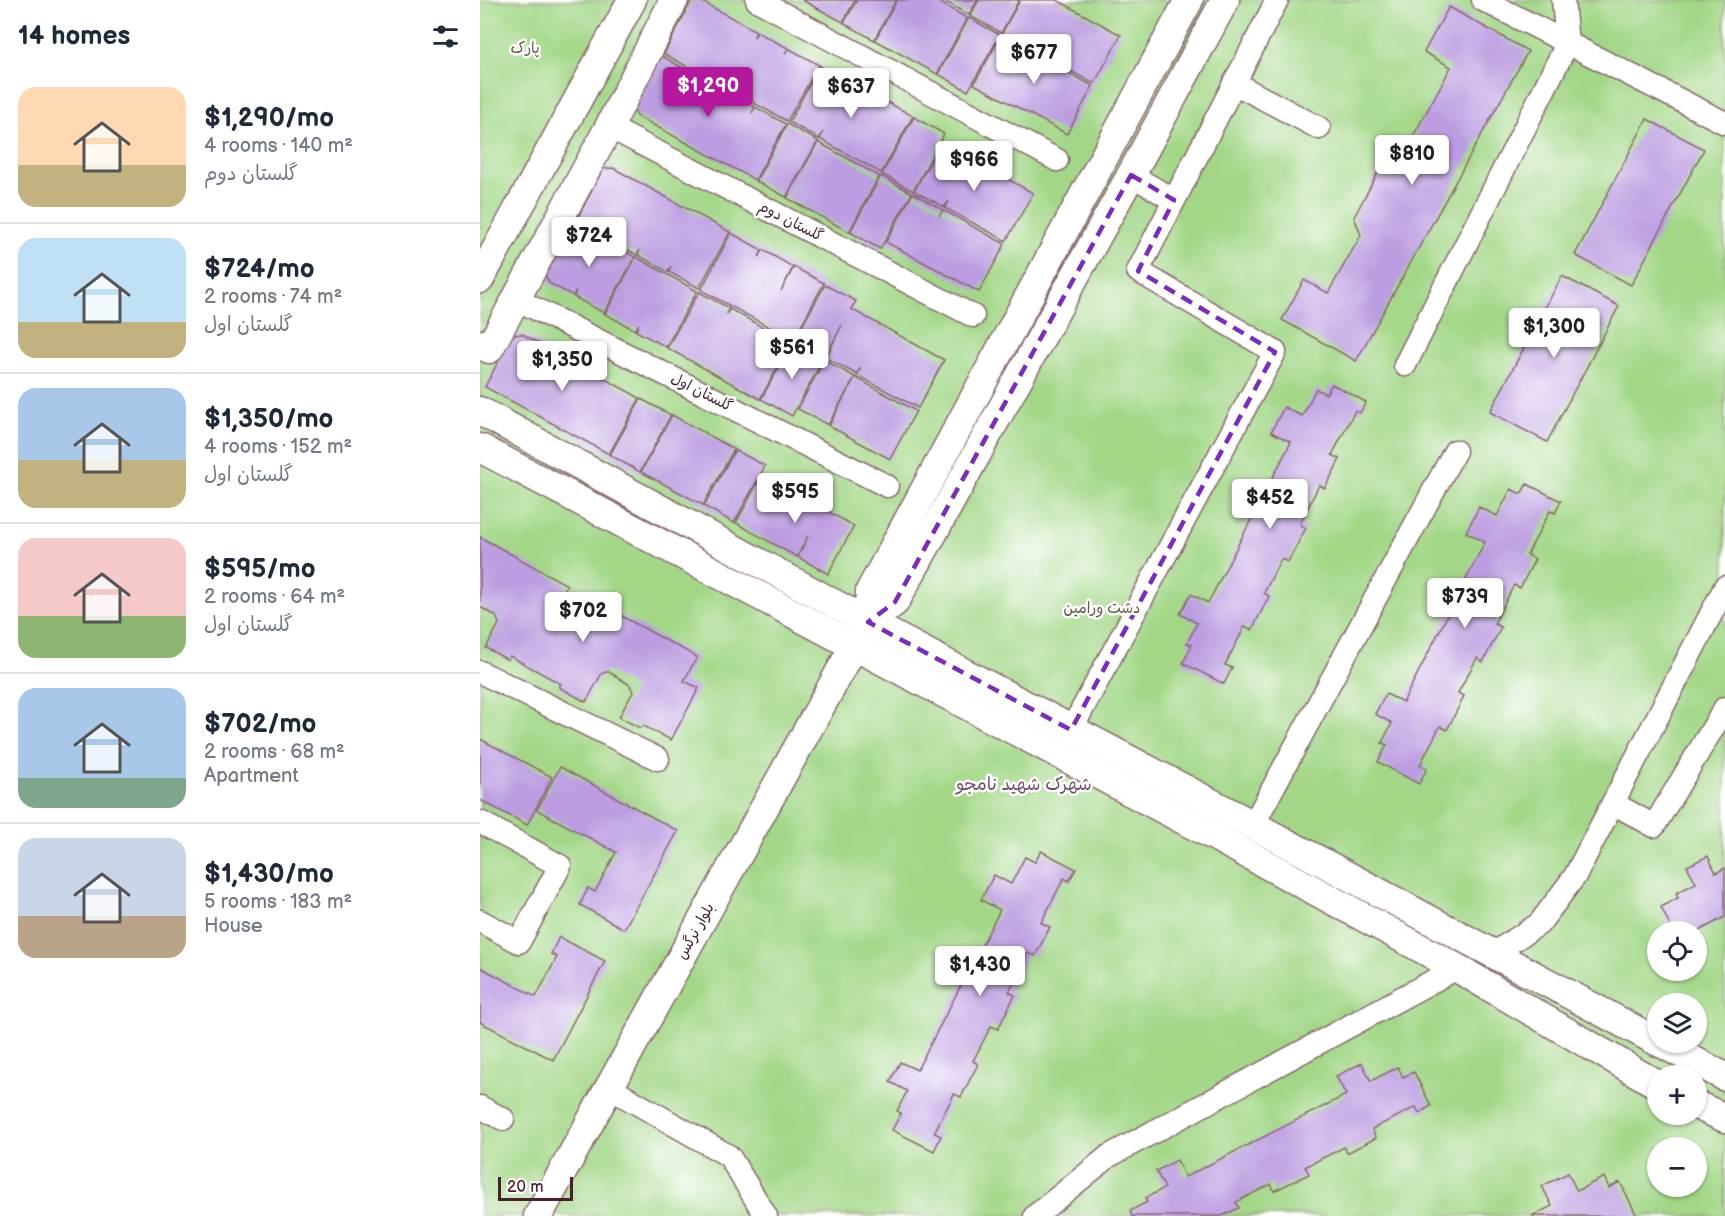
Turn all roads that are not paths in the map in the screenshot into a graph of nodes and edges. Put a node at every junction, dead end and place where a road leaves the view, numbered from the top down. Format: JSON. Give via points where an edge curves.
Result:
{"nodes":[{"id":1,"x":632,"y":0,"type":"edge"},
{"id":2,"x":674,"y":0,"type":"edge"},
{"id":3,"x":757,"y":0,"type":"edge"},
{"id":4,"x":1189,"y":0,"type":"edge"},
{"id":5,"x":1225,"y":0,"type":"edge"},
{"id":6,"x":1277,"y":0,"type":"edge"},
{"id":7,"x":1483,"y":0,"type":"edge"},
{"id":8,"x":1563,"y":0,"type":"edge"},
{"id":9,"x":1567,"y":44,"type":"junction"},
{"id":10,"x":1234,"y":83,"type":"junction"},
{"id":11,"x":1725,"y":123,"type":"edge"},
{"id":12,"x":609,"y":127,"type":"junction"},
{"id":13,"x":1319,"y":128,"type":"dead end"},
{"id":14,"x":1102,"y":159,"type":"junction"},
{"id":15,"x":1057,"y":160,"type":"dead end"},
{"id":16,"x":1131,"y":175,"type":"junction"},
{"id":17,"x":1174,"y":200,"type":"junction"},
{"id":18,"x":480,"y":279,"type":"edge"},
{"id":19,"x":516,"y":299,"type":"junction"},
{"id":20,"x":973,"y":316,"type":"dead end"},
{"id":21,"x":480,"y":344,"type":"edge"},
{"id":22,"x":1405,"y":365,"type":"dead end"},
{"id":23,"x":480,"y":411,"type":"edge"},
{"id":24,"x":480,"y":448,"type":"edge"},
{"id":25,"x":1455,"y":451,"type":"dead end"},
{"id":26,"x":887,"y":486,"type":"dead end"},
{"id":27,"x":1725,"y":587,"type":"edge"},
{"id":28,"x":868,"y":622,"type":"junction"},
{"id":29,"x":854,"y":647,"type":"junction"},
{"id":30,"x":480,"y":672,"type":"edge"},
{"id":31,"x":1725,"y":708,"type":"edge"},
{"id":32,"x":1071,"y":729,"type":"junction"},
{"id":33,"x":658,"y":759,"type":"dead end"},
{"id":34,"x":1613,"y":803,"type":"junction"},
{"id":35,"x":480,"y":822,"type":"edge"},
{"id":36,"x":1253,"y":825,"type":"junction"},
{"id":37,"x":480,"y":921,"type":"edge"},
{"id":38,"x":1494,"y":953,"type":"junction"},
{"id":39,"x":1457,"y":968,"type":"junction"},
{"id":40,"x":1647,"y":1036,"type":"edge"},
{"id":41,"x":1679,"y":1053,"type":"edge"},
{"id":42,"x":1725,"y":1077,"type":"edge"},
{"id":43,"x":1647,"y":1079,"type":"edge"},
{"id":44,"x":608,"y":1087,"type":"junction"},
{"id":45,"x":480,"y":1107,"type":"edge"},
{"id":46,"x":1707,"y":1110,"type":"edge"},
{"id":47,"x":1725,"y":1118,"type":"edge"},
{"id":48,"x":502,"y":1119,"type":"dead end"},
{"id":49,"x":538,"y":1216,"type":"edge"},
{"id":50,"x":766,"y":1216,"type":"edge"},
{"id":51,"x":1035,"y":1216,"type":"edge"}],
"edges":[{"from":1,"to":18,"type":"street"},
{"from":2,"to":12,"type":"street"},
{"from":3,"to":15,"type":"street"},
{"from":4,"to":14,"type":"street"},
{"from":5,"to":16,"type":"street"},
{"from":6,"to":10,"type":"street"},
{"from":7,"to":9,"type":"street"},
{"from":8,"to":9,"type":"street"},
{"from":9,"to":11,"type":"street"},
{"from":9,"to":22,"type":"street"},
{"from":10,"to":13,"type":"street"},
{"from":10,"to":17,"type":"street"},
{"from":12,"to":19,"type":"street"},
{"from":12,"to":20,"type":"street","name":"گلستان دوم"},
{"from":14,"to":16,"type":"street"},
{"from":14,"to":28,"type":"street","via":[[870,591]]},
{"from":16,"to":17,"type":"street"},
{"from":16,"to":28,"type":"street","via":[[896,602]]},
{"from":17,"to":32,"type":"street","via":[[1138,270],[1275,352]]},
{"from":19,"to":21,"type":"street","via":[[489,349]]},
{"from":19,"to":26,"type":"street","name":"گلستان اول"},
{"from":23,"to":28,"type":"street"},
{"from":24,"to":29,"type":"street"},
{"from":25,"to":36,"type":"street"},
{"from":27,"to":34,"type":"street"},
{"from":28,"to":29,"type":"street","name":"بلوار نرگس"},
{"from":28,"to":32,"type":"street"},
{"from":29,"to":39,"type":"street"},
{"from":29,"to":44,"type":"street","name":"بلوار نرگس"},
{"from":30,"to":33,"type":"street"},
{"from":31,"to":34,"type":"street","via":[[1654,826]]},
{"from":32,"to":36,"type":"street"},
{"from":34,"to":38,"type":"street","via":[[1575,876],[1539,924]]},
{"from":35,"to":37,"type":"street","via":[[560,866],[519,942]]},
{"from":36,"to":38,"type":"street"},
{"from":38,"to":40,"type":"street"},
{"from":39,"to":43,"type":"street"},
{"from":39,"to":51,"type":"street","via":[[1109,1156]]},
{"from":41,"to":42,"type":"street"},
{"from":44,"to":49,"type":"street","name":"بلوار نرگس"},
{"from":44,"to":50,"type":"street","via":[[729,1156]]},
{"from":45,"to":48,"type":"street"},
{"from":46,"to":47,"type":"street"}]}
